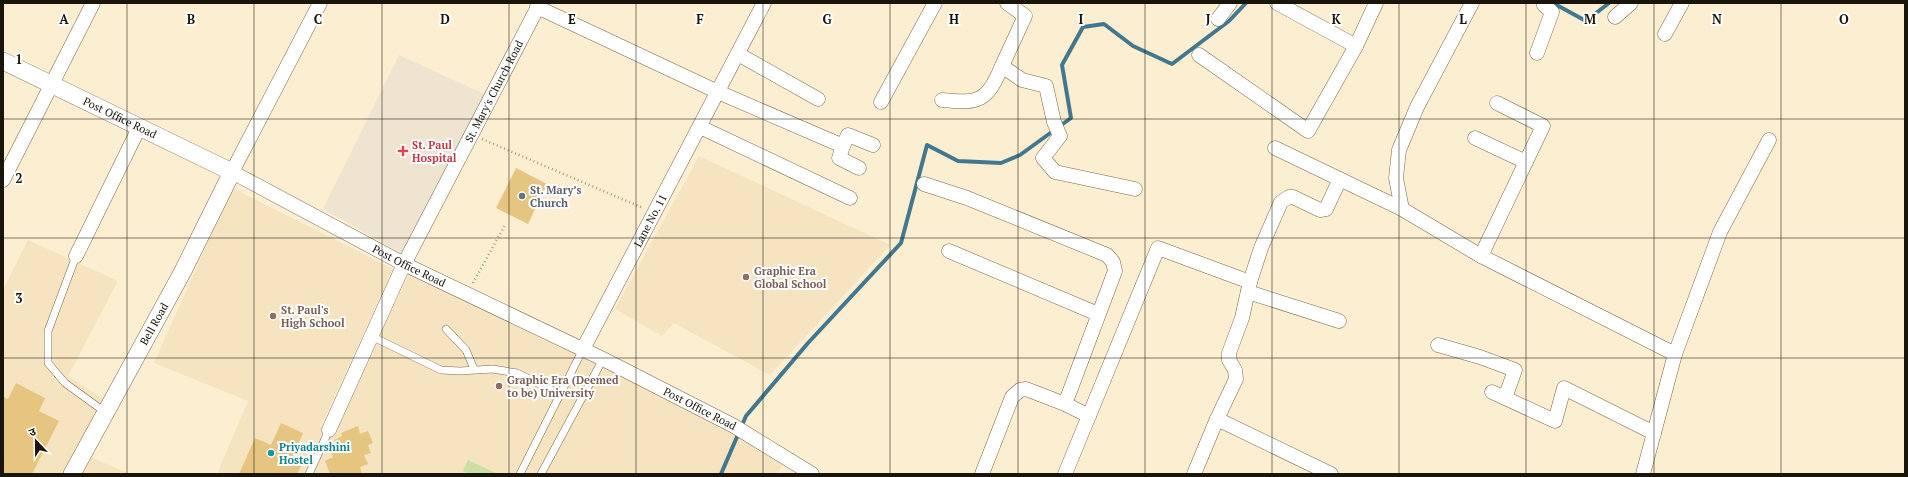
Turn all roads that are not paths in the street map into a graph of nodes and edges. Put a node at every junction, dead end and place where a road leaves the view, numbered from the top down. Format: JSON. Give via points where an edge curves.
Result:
{"nodes":[{"id":1,"x":93,"y":3,"type":"edge"},
{"id":2,"x":320,"y":3,"type":"edge"},
{"id":3,"x":764,"y":3,"type":"edge"},
{"id":4,"x":935,"y":3,"type":"edge"},
{"id":5,"x":1007,"y":3,"type":"edge"},
{"id":6,"x":1230,"y":3,"type":"edge"},
{"id":7,"x":1277,"y":3,"type":"edge"},
{"id":8,"x":1376,"y":3,"type":"edge"},
{"id":9,"x":1472,"y":3,"type":"edge"},
{"id":10,"x":1631,"y":3,"type":"edge"},
{"id":11,"x":1682,"y":3,"type":"edge"},
{"id":12,"x":1545,"y":4,"type":"edge"},
{"id":13,"x":539,"y":5,"type":"edge"},
{"id":14,"x":1615,"y":17,"type":"dead end"},
{"id":15,"x":1218,"y":19,"type":"dead end"},
{"id":16,"x":1665,"y":34,"type":"dead end"},
{"id":17,"x":1356,"y":46,"type":"junction"},
{"id":18,"x":738,"y":54,"type":"junction"},
{"id":19,"x":1537,"y":54,"type":"dead end"},
{"id":20,"x":1199,"y":55,"type":"dead end"},
{"id":21,"x":3,"y":60,"type":"edge"},
{"id":22,"x":1002,"y":66,"type":"junction"},
{"id":23,"x":52,"y":84,"type":"junction"},
{"id":24,"x":718,"y":92,"type":"junction"},
{"id":25,"x":818,"y":99,"type":"dead end"},
{"id":26,"x":942,"y":100,"type":"dead end"},
{"id":27,"x":881,"y":102,"type":"dead end"},
{"id":28,"x":1497,"y":103,"type":"dead end"},
{"id":29,"x":700,"y":127,"type":"junction"},
{"id":30,"x":139,"y":128,"type":"junction"},
{"id":31,"x":1475,"y":138,"type":"dead end"},
{"id":32,"x":1769,"y":140,"type":"dead end"},
{"id":33,"x":873,"y":145,"type":"dead end"},
{"id":34,"x":843,"y":146,"type":"junction"},
{"id":35,"x":1275,"y":148,"type":"dead end"},
{"id":36,"x":1526,"y":162,"type":"junction"},
{"id":37,"x":859,"y":168,"type":"dead end"},
{"id":38,"x":232,"y":172,"type":"junction"},
{"id":39,"x":3,"y":180,"type":"edge"},
{"id":40,"x":1340,"y":180,"type":"junction"},
{"id":41,"x":924,"y":184,"type":"dead end"},
{"id":42,"x":1135,"y":189,"type":"dead end"},
{"id":43,"x":850,"y":198,"type":"dead end"},
{"id":44,"x":1402,"y":209,"type":"junction"},
{"id":45,"x":949,"y":251,"type":"dead end"},
{"id":46,"x":76,"y":256,"type":"joint"},
{"id":47,"x":1480,"y":256,"type":"junction"},
{"id":48,"x":404,"y":264,"type":"junction"},
{"id":49,"x":1249,"y":287,"type":"junction"},
{"id":50,"x":1098,"y":314,"type":"junction"},
{"id":51,"x":1339,"y":321,"type":"dead end"},
{"id":52,"x":446,"y":329,"type":"dead end"},
{"id":53,"x":371,"y":336,"type":"junction"},
{"id":54,"x":1438,"y":344,"type":"dead end"},
{"id":55,"x":583,"y":349,"type":"junction"},
{"id":56,"x":1675,"y":354,"type":"junction"},
{"id":57,"x":603,"y":359,"type":"junction"},
{"id":58,"x":474,"y":369,"type":"junction"},
{"id":59,"x":1492,"y":392,"type":"dead end"},
{"id":60,"x":560,"y":394,"type":"junction"},
{"id":61,"x":1506,"y":398,"type":"junction"},
{"id":62,"x":1065,"y":404,"type":"junction"},
{"id":63,"x":105,"y":412,"type":"junction"},
{"id":64,"x":1089,"y":416,"type":"junction"},
{"id":65,"x":1217,"y":419,"type":"junction"},
{"id":66,"x":330,"y":430,"type":"joint"},
{"id":67,"x":1654,"y":433,"type":"junction"},
{"id":68,"x":72,"y":474,"type":"edge"},
{"id":69,"x":309,"y":474,"type":"edge"},
{"id":70,"x":520,"y":474,"type":"edge"},
{"id":71,"x":541,"y":474,"type":"edge"},
{"id":72,"x":812,"y":474,"type":"edge"},
{"id":73,"x":982,"y":474,"type":"edge"},
{"id":74,"x":1065,"y":474,"type":"edge"},
{"id":75,"x":1194,"y":474,"type":"edge"},
{"id":76,"x":1331,"y":474,"type":"edge"},
{"id":77,"x":1643,"y":474,"type":"edge"}],
"edges":[{"from":1,"to":23,"type":"street"},
{"from":2,"to":38,"type":"street"},
{"from":3,"to":18,"type":"street","name":"Lane No. 11"},
{"from":4,"to":27,"type":"street"},
{"from":5,"to":22,"type":"street","via":[[1025,16]]},
{"from":6,"to":15,"type":"street"},
{"from":7,"to":17,"type":"street"},
{"from":8,"to":17,"type":"street"},
{"from":9,"to":44,"type":"street","via":[[1417,106],[1398,150],[1396,178]]},
{"from":10,"to":14,"type":"street"},
{"from":11,"to":16,"type":"street"},
{"from":12,"to":19,"type":"street","via":[[1552,12]]},
{"from":13,"to":24,"type":"street"},
{"from":13,"to":48,"type":"street","name":"St. Mary's Church Road"},
{"from":17,"to":20,"type":"street","via":[[1308,131]]},
{"from":18,"to":24,"type":"street","name":"Lane No. 11"},
{"from":18,"to":25,"type":"street"},
{"from":21,"to":23,"type":"street","name":"Post Office Road"},
{"from":22,"to":26,"type":"street","via":[[995,83],[985,96],[972,102]]},
{"from":22,"to":42,"type":"street","via":[[1022,80],[1046,86],[1054,122],[1060,136],[1043,158],[1056,172]]},
{"from":23,"to":30,"type":"street","name":"Post Office Road"},
{"from":23,"to":39,"type":"street"},
{"from":24,"to":29,"type":"street","name":"Lane No. 11"},
{"from":24,"to":34,"type":"street"},
{"from":28,"to":36,"type":"street","via":[[1543,126]]},
{"from":29,"to":43,"type":"street"},
{"from":29,"to":55,"type":"street","name":"Lane No. 11"},
{"from":30,"to":38,"type":"street","name":"Post Office Road"},
{"from":30,"to":46,"type":"street"},
{"from":31,"to":36,"type":"street"},
{"from":32,"to":56,"type":"street","via":[[1720,232]]},
{"from":33,"to":34,"type":"street","via":[[848,134]]},
{"from":34,"to":37,"type":"street","via":[[839,158]]},
{"from":35,"to":40,"type":"street"},
{"from":36,"to":47,"type":"street"},
{"from":38,"to":48,"type":"street","name":"Post Office Road"},
{"from":38,"to":63,"type":"street","name":"Bell Road","via":[[183,271]]},
{"from":40,"to":44,"type":"street"},
{"from":40,"to":49,"type":"street","via":[[1326,209],[1320,210],[1293,197],[1281,202],[1261,248]]},
{"from":41,"to":50,"type":"street","via":[[967,198],[1107,256],[1113,262],[1114,271]]},
{"from":44,"to":47,"type":"street"},
{"from":45,"to":50,"type":"street"},
{"from":46,"to":63,"type":"lane","via":[[48,331],[48,363],[65,383]]},
{"from":47,"to":56,"type":"street"},
{"from":48,"to":53,"type":"street","name":"St. Mary's Church Road"},
{"from":48,"to":55,"type":"street","name":"Post Office Road"},
{"from":49,"to":51,"type":"street"},
{"from":49,"to":64,"type":"street","via":[[1158,248]]},
{"from":49,"to":65,"type":"street","via":[[1242,318],[1229,353],[1236,379]]},
{"from":50,"to":62,"type":"street"},
{"from":52,"to":58,"type":"lane","via":[[466,350]]},
{"from":53,"to":58,"type":"lane","via":[[441,370]]},
{"from":53,"to":66,"type":"street","name":"St. Mary's Church Road"},
{"from":54,"to":61,"type":"street","via":[[1515,370]]},
{"from":55,"to":57,"type":"street","name":"Post Office Road"},
{"from":55,"to":60,"type":"lane"},
{"from":56,"to":67,"type":"street"},
{"from":57,"to":71,"type":"lane"},
{"from":57,"to":72,"type":"street","name":"Post Office Road","via":[[740,430]]},
{"from":58,"to":60,"type":"lane","via":[[517,373]]},
{"from":59,"to":61,"type":"street"},
{"from":60,"to":70,"type":"lane"},
{"from":61,"to":67,"type":"street","via":[[1554,421],[1564,388]]},
{"from":62,"to":64,"type":"street"},
{"from":62,"to":73,"type":"street","via":[[1026,389],[1015,393]]},
{"from":63,"to":68,"type":"street","name":"Bell Road"},
{"from":64,"to":74,"type":"street"},
{"from":65,"to":75,"type":"street"},
{"from":65,"to":76,"type":"street"},
{"from":66,"to":69,"type":"lane"},
{"from":67,"to":77,"type":"street"}]}
